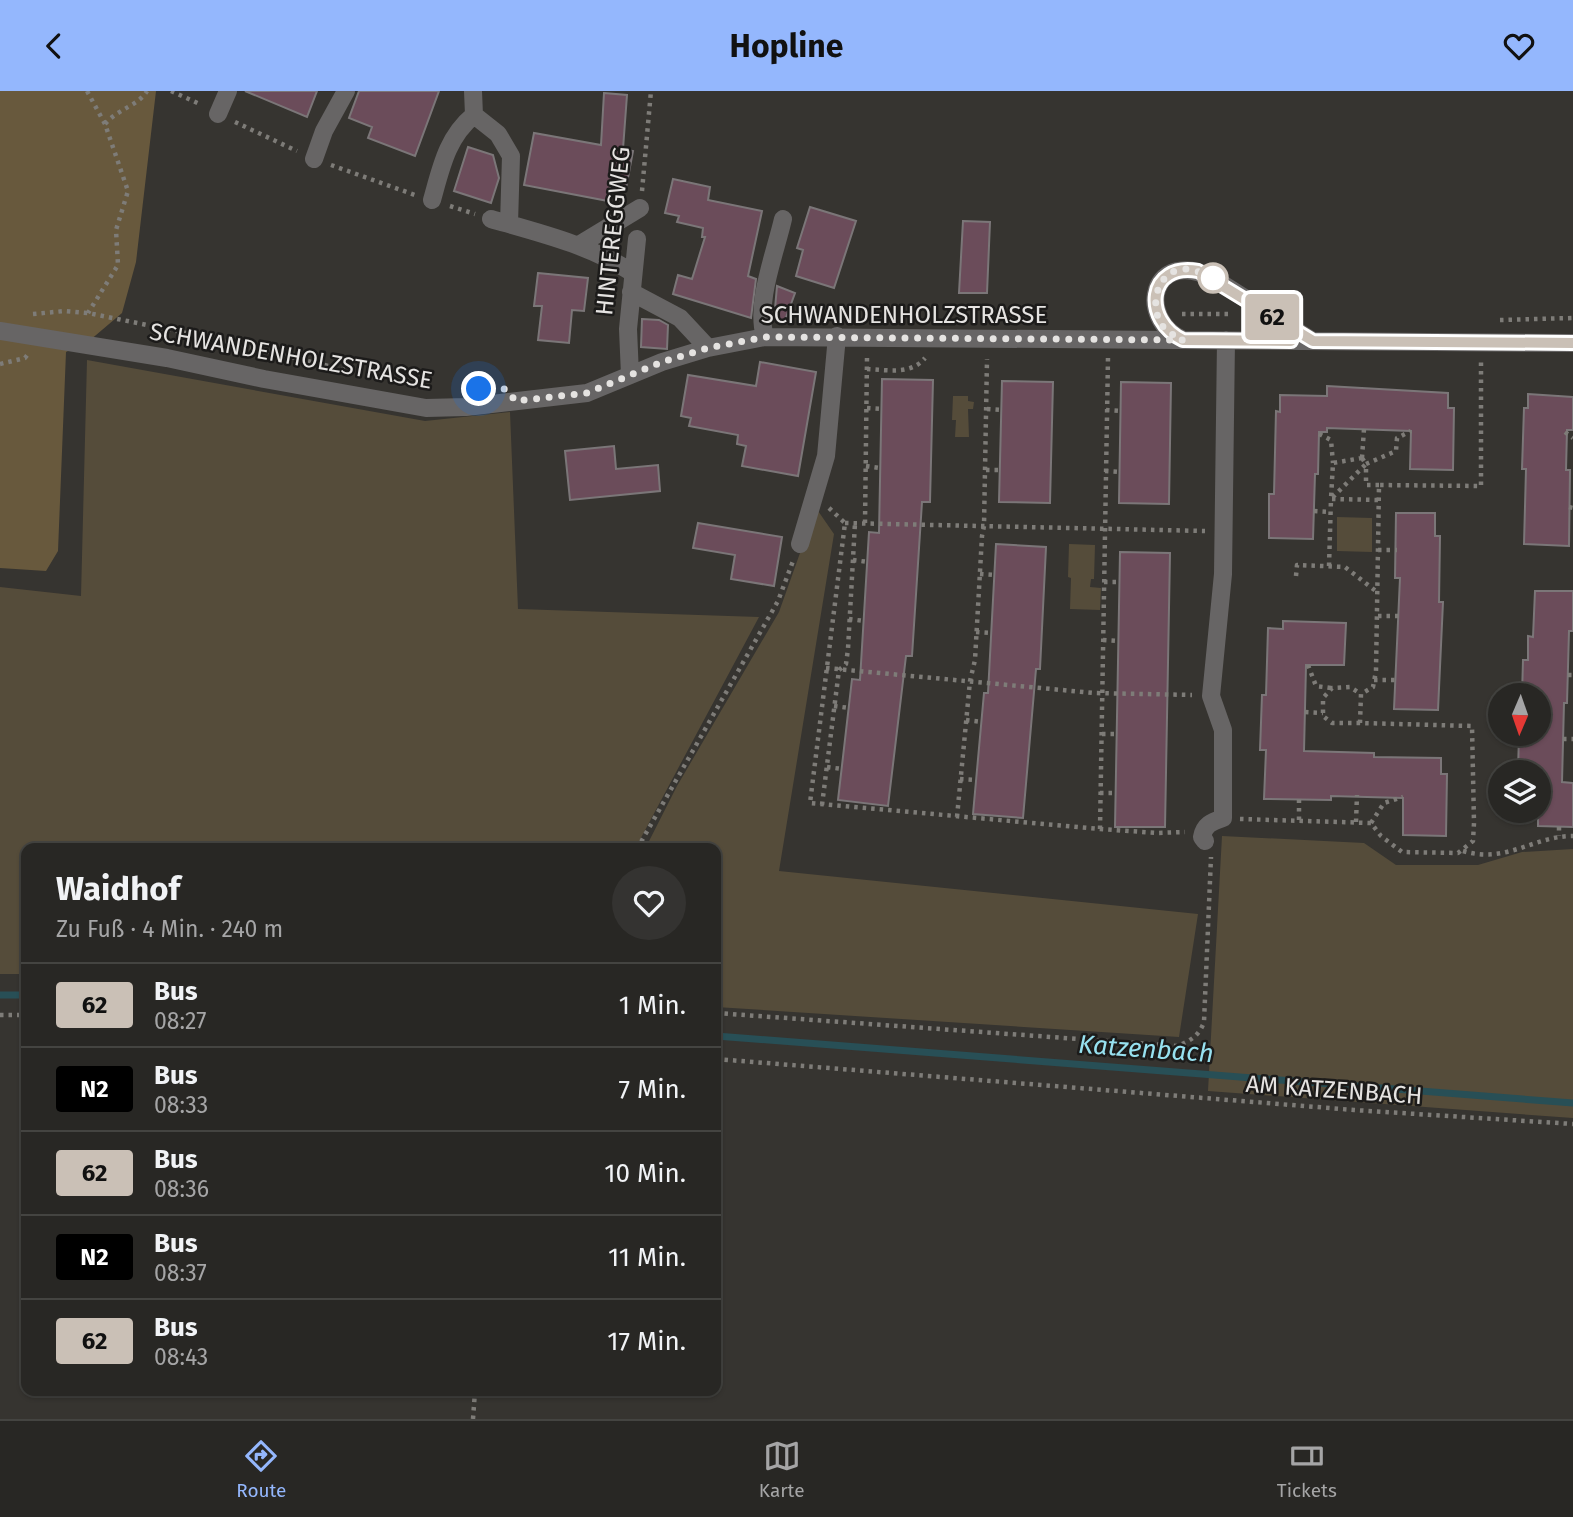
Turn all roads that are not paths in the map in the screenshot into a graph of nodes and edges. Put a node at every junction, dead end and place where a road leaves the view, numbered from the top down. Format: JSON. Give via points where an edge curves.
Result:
{"nodes":[{"id":1,"x":228,"y":91,"type":"edge"},
{"id":2,"x":346,"y":91,"type":"edge"},
{"id":3,"x":473,"y":91,"type":"edge"},
{"id":4,"x":218,"y":114,"type":"dead end"},
{"id":5,"x":474,"y":115,"type":"junction"},
{"id":6,"x":314,"y":159,"type":"dead end"},
{"id":7,"x":432,"y":200,"type":"dead end"},
{"id":8,"x":640,"y":208,"type":"road end"},
{"id":9,"x":491,"y":219,"type":"dead end"},
{"id":10,"x":783,"y":219,"type":"dead end"},
{"id":11,"x":509,"y":224,"type":"junction"},
{"id":12,"x":637,"y":239,"type":"dead end"},
{"id":13,"x":579,"y":245,"type":"junction"},
{"id":14,"x":633,"y":272,"type":"junction"},
{"id":15,"x":631,"y":292,"type":"junction"},
{"id":16,"x":0,"y":331,"type":"edge"},
{"id":17,"x":836,"y":336,"type":"junction"},
{"id":18,"x":765,"y":337,"type":"junction"},
{"id":19,"x":1183,"y":340,"type":"junction"},
{"id":20,"x":1226,"y":340,"type":"junction"},
{"id":21,"x":1313,"y":341,"type":"junction"},
{"id":22,"x":1573,"y":343,"type":"edge"},
{"id":23,"x":708,"y":348,"type":"junction"},
{"id":24,"x":630,"y":375,"type":"junction"},
{"id":25,"x":800,"y":544,"type":"road end"},
{"id":26,"x":1205,"y":841,"type":"road end"}],
"edges":[{"from":1,"to":4,"type":"street"},
{"from":2,"to":6,"type":"street"},
{"from":3,"to":5,"type":"street"},
{"from":5,"to":7,"type":"street","via":[[447,147]]},
{"from":5,"to":11,"type":"street","via":[[498,134],[511,156]]},
{"from":8,"to":13,"type":"street"},
{"from":9,"to":11,"type":"street"},
{"from":10,"to":18,"type":"street","via":[[762,309]]},
{"from":11,"to":13,"type":"street"},
{"from":12,"to":14,"type":"street","name":"HINTEREGGWEG"},
{"from":13,"to":14,"type":"street"},
{"from":14,"to":15,"type":"street","name":"HINTEREGGWEG"},
{"from":15,"to":23,"type":"street","via":[[680,318]]},
{"from":15,"to":24,"type":"street","name":"HINTEREGGWEG"},
{"from":16,"to":24,"type":"street","name":"SCHWANDENHOLZSTRASSE","via":[[426,408],[587,393]]},
{"from":17,"to":18,"type":"street","name":"SCHWANDENHOLZSTRASSE"},
{"from":17,"to":19,"type":"street","name":"SCHWANDENHOLZSTRASSE"},
{"from":17,"to":25,"type":"street","via":[[825,457]]},
{"from":18,"to":23,"type":"street","name":"SCHWANDENHOLZSTRASSE"},
{"from":19,"to":20,"type":"street","name":"SCHWANDENHOLZSTRASSE"},
{"from":19,"to":21,"type":"street","via":[[1158,317],[1156,305],[1165,276],[1186,269],[1213,278]]},
{"from":20,"to":21,"type":"street","name":"SCHWANDENHOLZSTRASSE"},
{"from":20,"to":26,"type":"street","via":[[1223,574],[1211,696],[1223,730],[1223,818],[1203,829]]},
{"from":21,"to":22,"type":"street","name":"SCHWANDENHOLZSTRASSE"},
{"from":23,"to":24,"type":"street","name":"SCHWANDENHOLZSTRASSE"}]}
